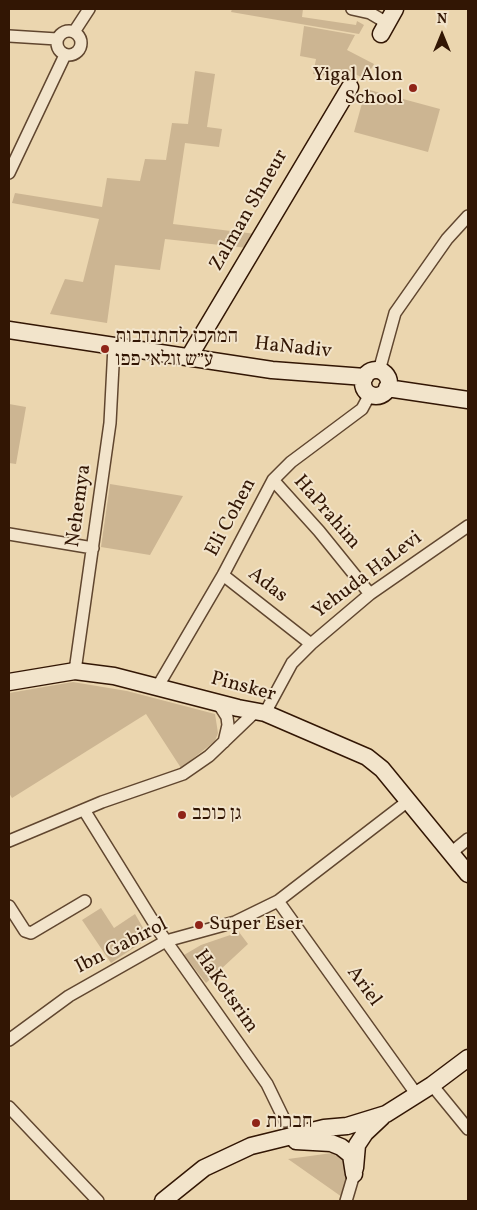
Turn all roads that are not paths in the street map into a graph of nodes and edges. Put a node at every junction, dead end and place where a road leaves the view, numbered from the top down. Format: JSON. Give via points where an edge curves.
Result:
{"nodes":[{"id":1,"x":89,"y":9,"type":"edge"},
{"id":2,"x":352,"y":9,"type":"edge"},
{"id":3,"x":388,"y":22,"type":"edge"},
{"id":4,"x":74,"y":32,"type":"junction"},
{"id":5,"x":9,"y":36,"type":"edge"},
{"id":6,"x":57,"y":39,"type":"junction"},
{"id":7,"x":65,"y":55,"type":"junction"},
{"id":8,"x":350,"y":87,"type":"dead end"},
{"id":9,"x":9,"y":173,"type":"edge"},
{"id":10,"x":468,"y":216,"type":"edge"},
{"id":11,"x":9,"y":330,"type":"edge"},
{"id":12,"x":114,"y":346,"type":"junction"},
{"id":13,"x":189,"y":357,"type":"junction"},
{"id":14,"x":372,"y":374,"type":"junction"},
{"id":15,"x":388,"y":388,"type":"junction"},
{"id":16,"x":370,"y":394,"type":"junction"},
{"id":17,"x":468,"y":400,"type":"edge"},
{"id":18,"x":273,"y":480,"type":"junction"},
{"id":19,"x":468,"y":526,"type":"edge"},
{"id":20,"x":9,"y":534,"type":"edge"},
{"id":21,"x":93,"y":548,"type":"junction"},
{"id":22,"x":223,"y":575,"type":"junction"},
{"id":23,"x":370,"y":594,"type":"junction"},
{"id":24,"x":311,"y":644,"type":"junction"},
{"id":25,"x":75,"y":671,"type":"junction"},
{"id":26,"x":9,"y":682,"type":"edge"},
{"id":27,"x":158,"y":686,"type":"junction"},
{"id":28,"x":218,"y":703,"type":"junction"},
{"id":29,"x":260,"y":712,"type":"junction"},
{"id":30,"x":224,"y":742,"type":"junction"},
{"id":31,"x":408,"y":801,"type":"junction"},
{"id":32,"x":84,"y":810,"type":"junction"},
{"id":33,"x":468,"y":839,"type":"edge"},
{"id":34,"x":9,"y":841,"type":"edge"},
{"id":35,"x":452,"y":852,"type":"junction"},
{"id":36,"x":468,"y":874,"type":"edge"},
{"id":37,"x":85,"y":901,"type":"dead end"},
{"id":38,"x":278,"y":901,"type":"junction"},
{"id":39,"x":9,"y":906,"type":"edge"},
{"id":40,"x":166,"y":941,"type":"junction"},
{"id":41,"x":9,"y":1040,"type":"edge"},
{"id":42,"x":468,"y":1058,"type":"edge"},
{"id":43,"x":432,"y":1085,"type":"junction"},
{"id":44,"x":417,"y":1095,"type":"junction"},
{"id":45,"x":9,"y":1107,"type":"edge"},
{"id":46,"x":386,"y":1114,"type":"junction"},
{"id":47,"x":285,"y":1121,"type":"dead end"},
{"id":48,"x":468,"y":1130,"type":"edge"},
{"id":49,"x":277,"y":1140,"type":"junction"},
{"id":50,"x":354,"y":1174,"type":"junction"},
{"id":51,"x":98,"y":1201,"type":"edge"},
{"id":52,"x":163,"y":1201,"type":"edge"},
{"id":53,"x":346,"y":1201,"type":"edge"}],
"edges":[{"from":1,"to":4,"type":"street"},
{"from":2,"to":3,"type":"street"},
{"from":4,"to":6,"type":"street","via":[[64,32]]},
{"from":4,"to":7,"type":"street","via":[[81,41],[80,49]]},
{"from":5,"to":6,"type":"street"},
{"from":6,"to":7,"type":"street","via":[[58,49]]},
{"from":7,"to":9,"type":"street"},
{"from":8,"to":13,"type":"street","name":"Zalman Shneur"},
{"from":10,"to":14,"type":"street","via":[[395,313]]},
{"from":11,"to":12,"type":"street","name":"HaNadiv"},
{"from":12,"to":13,"type":"street","name":"HaNadiv"},
{"from":12,"to":21,"type":"street","name":"Nehemya","via":[[110,423]]},
{"from":13,"to":14,"type":"street","name":"HaNadiv","via":[[272,370]]},
{"from":14,"to":15,"type":"street","via":[[387,378]]},
{"from":14,"to":16,"type":"street","via":[[364,387]]},
{"from":15,"to":16,"type":"street","via":[[380,396]]},
{"from":15,"to":17,"type":"street"},
{"from":16,"to":18,"type":"street","name":"Eli Cohen","via":[[362,409],[291,462]]},
{"from":18,"to":22,"type":"street","name":"Eli Cohen"},
{"from":18,"to":23,"type":"street","name":"HaPrahim"},
{"from":19,"to":23,"type":"street","name":"Yehuda HaLevi"},
{"from":20,"to":21,"type":"street"},
{"from":21,"to":25,"type":"street","name":"Nehemya"},
{"from":22,"to":24,"type":"street","name":"Adas"},
{"from":22,"to":27,"type":"street","name":"Eli Cohen"},
{"from":23,"to":24,"type":"street","name":"Yehuda HaLevi"},
{"from":24,"to":29,"type":"street","name":"Yehuda HaLevi","via":[[292,663]]},
{"from":25,"to":26,"type":"street","name":"Pinsker"},
{"from":25,"to":27,"type":"street","name":"Pinsker"},
{"from":27,"to":28,"type":"street","name":"Pinsker"},
{"from":28,"to":29,"type":"street","name":"Pinsker"},
{"from":28,"to":30,"type":"street","via":[[228,724]]},
{"from":29,"to":30,"type":"street","name":"Yehuda HaLevi"},
{"from":29,"to":31,"type":"street","name":"Pinsker","via":[[367,757],[382,769]]},
{"from":30,"to":32,"type":"street","name":"Yehuda HaLevi","via":[[183,774]]},
{"from":31,"to":35,"type":"street","name":"Pinsker"},
{"from":31,"to":38,"type":"street","name":"Ibn Gabirol"},
{"from":32,"to":34,"type":"street","name":"Yehuda HaLevi"},
{"from":32,"to":40,"type":"street","name":"HaKotsrim"},
{"from":33,"to":35,"type":"street"},
{"from":35,"to":36,"type":"street","name":"Pinsker"},
{"from":37,"to":39,"type":"street","via":[[31,934],[25,931]]},
{"from":38,"to":40,"type":"street","name":"Ibn Gabirol","via":[[236,922]]},
{"from":38,"to":44,"type":"street","name":"Ariel"},
{"from":40,"to":41,"type":"street","name":"Ibn Gabirol","via":[[69,996]]},
{"from":40,"to":47,"type":"street","name":"HaKotsrim","via":[[267,1084]]},
{"from":42,"to":43,"type":"street"},
{"from":43,"to":44,"type":"street"},
{"from":43,"to":48,"type":"street"},
{"from":44,"to":46,"type":"street"},
{"from":45,"to":51,"type":"street"},
{"from":46,"to":49,"type":"street"},
{"from":46,"to":50,"type":"street","via":[[357,1145]]},
{"from":49,"to":50,"type":"street","via":[[330,1143],[341,1147],[351,1155]]},
{"from":49,"to":52,"type":"street","via":[[251,1146],[204,1168]]},
{"from":50,"to":53,"type":"street"}]}
